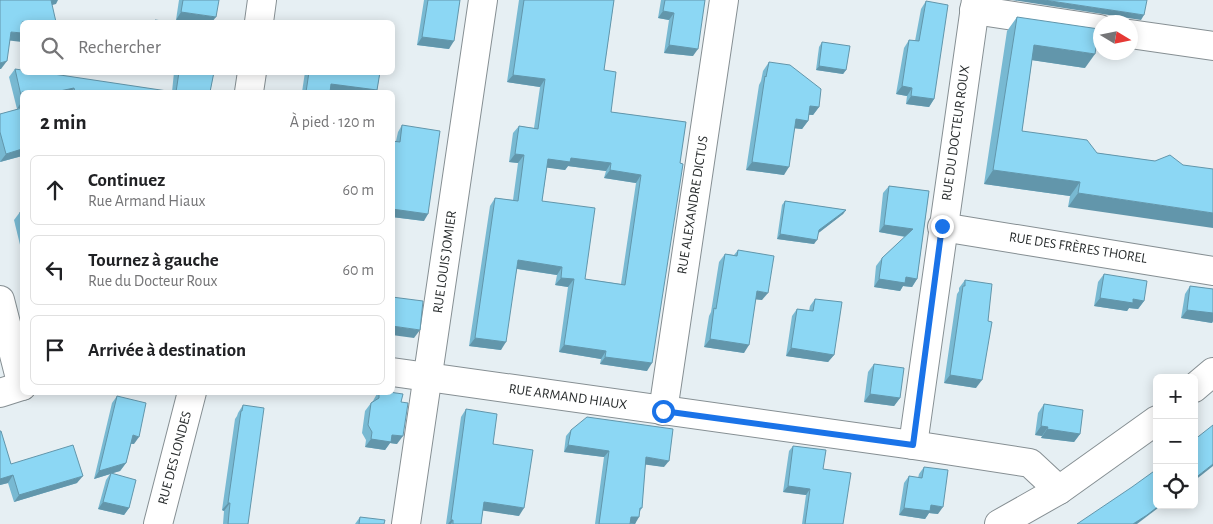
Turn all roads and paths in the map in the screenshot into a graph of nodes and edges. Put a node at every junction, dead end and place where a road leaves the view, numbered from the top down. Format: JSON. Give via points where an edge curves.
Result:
{"nodes":[{"id":1,"x":262,"y":0,"type":"edge"},
{"id":2,"x":483,"y":0,"type":"edge"},
{"id":3,"x":724,"y":0,"type":"edge"},
{"id":4,"x":975,"y":5,"type":"edge"},
{"id":5,"x":259,"y":20,"type":"edge"},
{"id":6,"x":1093,"y":28,"type":"edge"},
{"id":7,"x":1138,"y":35,"type":"edge"},
{"id":8,"x":1213,"y":46,"type":"edge"},
{"id":9,"x":252,"y":75,"type":"edge"},
{"id":10,"x":249,"y":90,"type":"edge"},
{"id":11,"x":942,"y":226,"type":"junction"},
{"id":12,"x":1213,"y":271,"type":"edge"},
{"id":13,"x":0,"y":300,"type":"edge"},
{"id":14,"x":395,"y":372,"type":"edge"},
{"id":15,"x":1213,"y":372,"type":"edge"},
{"id":16,"x":428,"y":376,"type":"junction"},
{"id":17,"x":20,"y":378,"type":"edge"},
{"id":18,"x":1198,"y":385,"type":"edge"},
{"id":19,"x":20,"y":387,"type":"edge"},
{"id":20,"x":0,"y":393,"type":"edge"},
{"id":21,"x":191,"y":395,"type":"edge"},
{"id":22,"x":663,"y":411,"type":"junction"},
{"id":23,"x":1153,"y":423,"type":"edge"},
{"id":24,"x":913,"y":445,"type":"junction"},
{"id":25,"x":1059,"y":490,"type":"junction"},
{"id":26,"x":158,"y":524,"type":"edge"},
{"id":27,"x":406,"y":524,"type":"edge"},
{"id":28,"x":999,"y":524,"type":"edge"}],
"edges":[{"from":1,"to":5,"type":"street"},
{"from":2,"to":16,"type":"street","name":"RUE LOUIS JOMIER"},
{"from":3,"to":22,"type":"street","name":"RUE ALEXANDRE DICTUS"},
{"from":4,"to":6,"type":"street"},
{"from":4,"to":11,"type":"street","name":"RUE DU DOCTEUR ROUX"},
{"from":7,"to":8,"type":"street"},
{"from":9,"to":10,"type":"street"},
{"from":11,"to":12,"type":"street","name":"RUE DES FRÈRES THOREL"},
{"from":11,"to":24,"type":"street","name":"RUE DU DOCTEUR ROUX"},
{"from":13,"to":17,"type":"street"},
{"from":14,"to":16,"type":"street","name":"RUE ARMAND HIAUX"},
{"from":15,"to":18,"type":"street"},
{"from":16,"to":22,"type":"street","name":"RUE ARMAND HIAUX"},
{"from":16,"to":27,"type":"street","name":"RUE LOUIS JOMIER"},
{"from":19,"to":20,"type":"street"},
{"from":21,"to":26,"type":"street","name":"RUE DES LONDES"},
{"from":22,"to":24,"type":"street","name":"RUE ARMAND HIAUX"},
{"from":23,"to":25,"type":"street"},
{"from":24,"to":25,"type":"street","name":"RUE ARMAND HIAUX","via":[[1030,463]]},
{"from":25,"to":28,"type":"street"}]}
